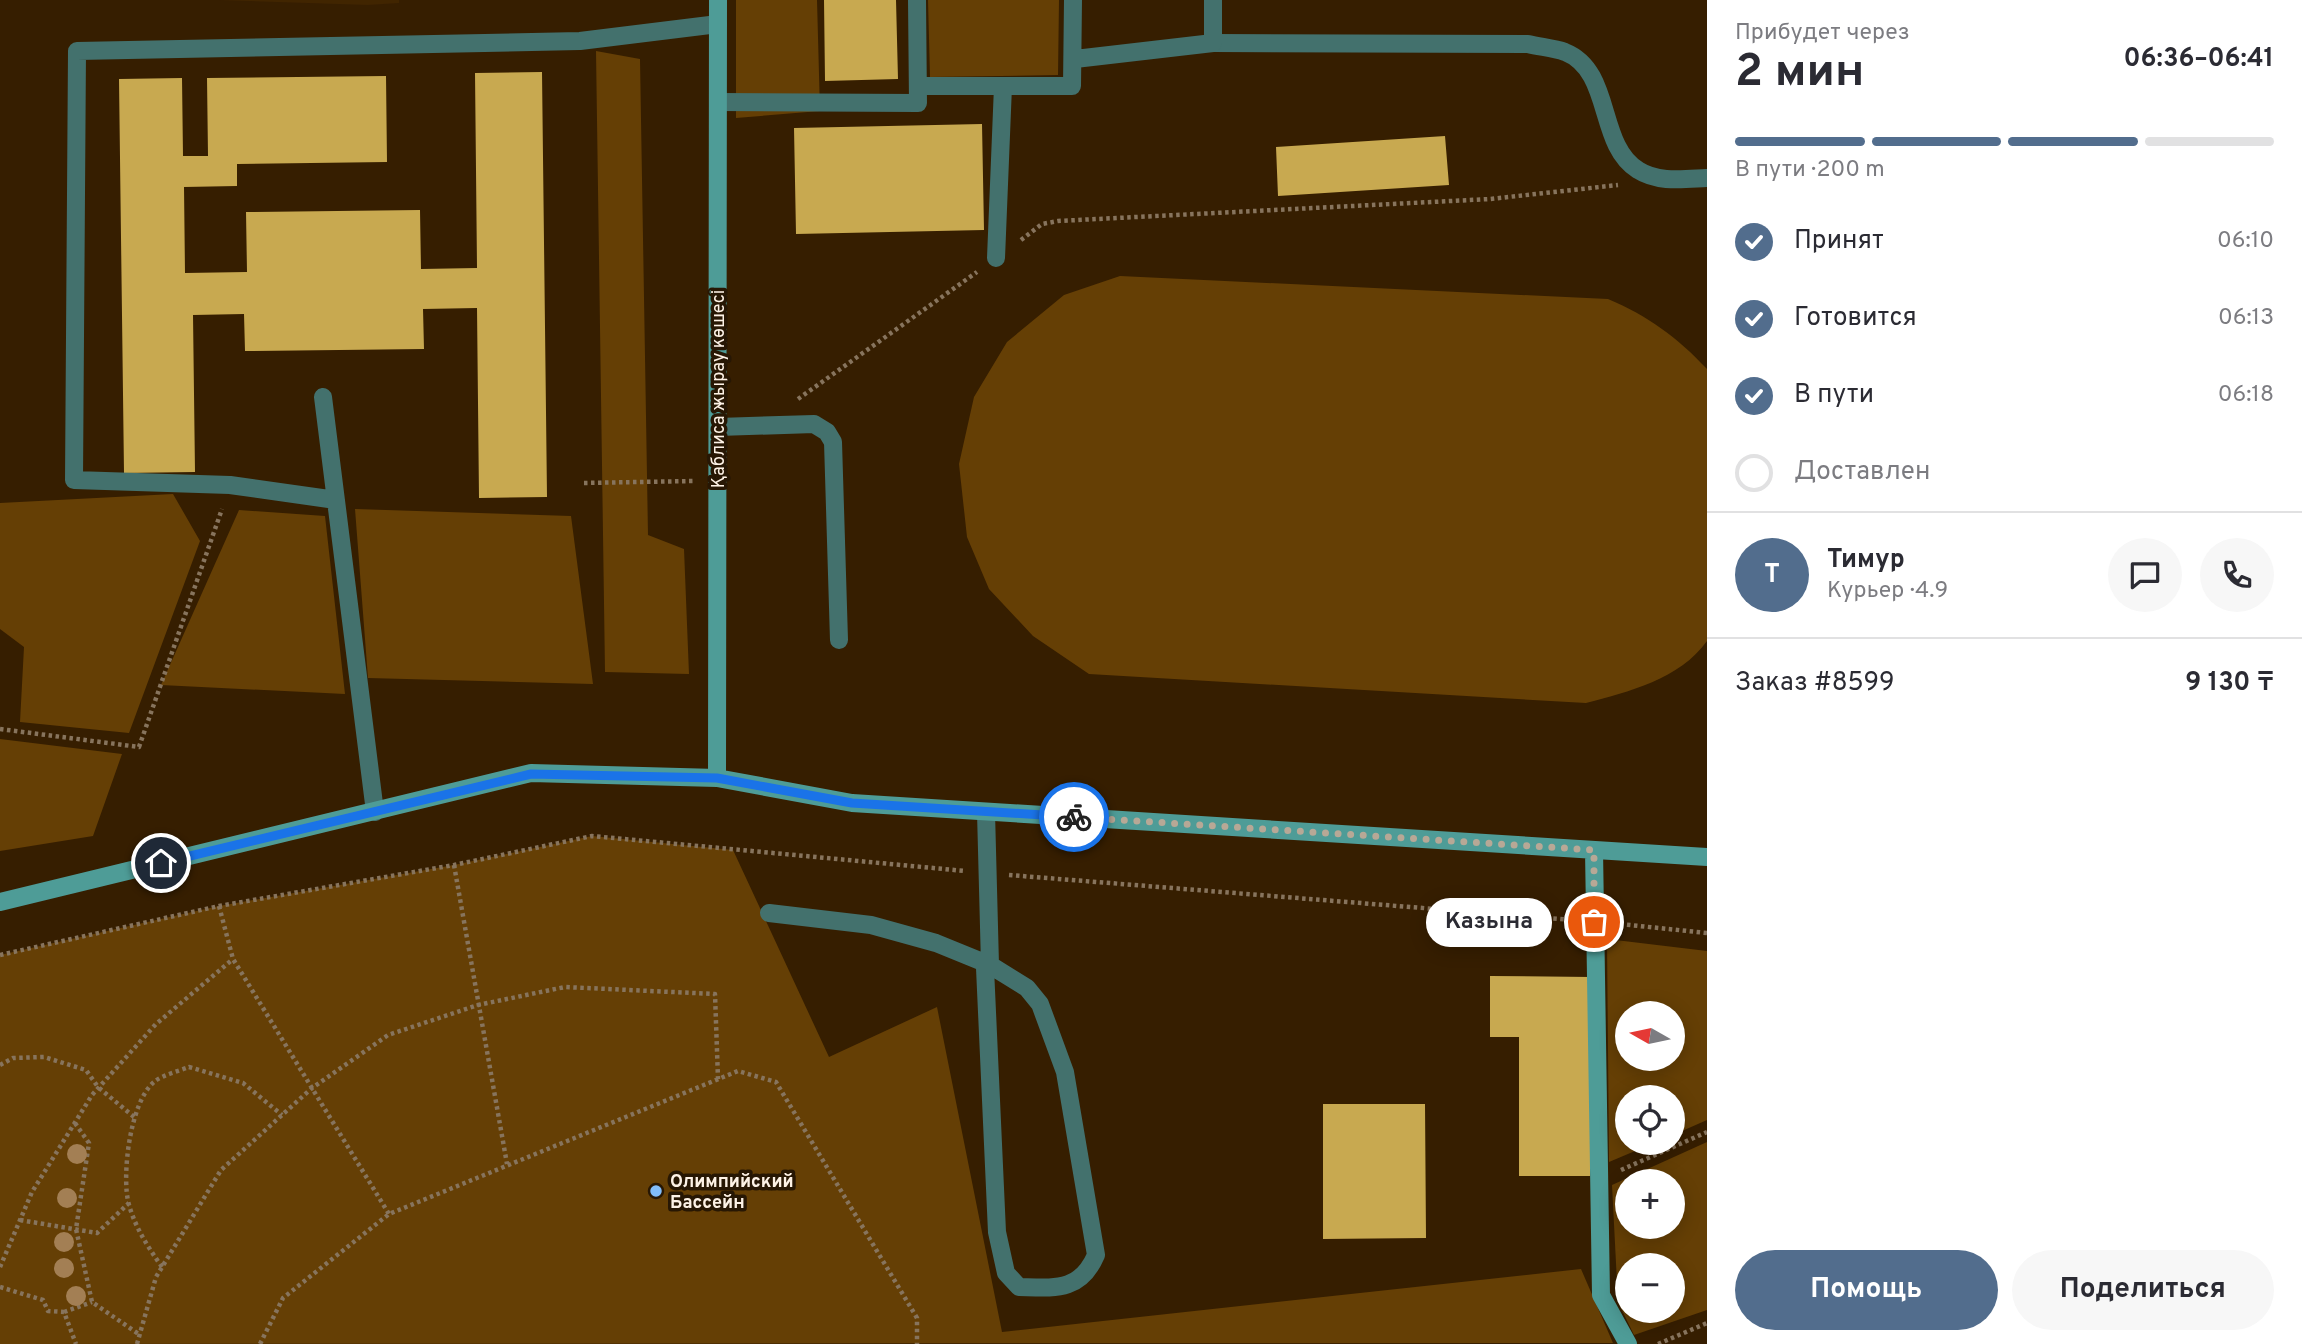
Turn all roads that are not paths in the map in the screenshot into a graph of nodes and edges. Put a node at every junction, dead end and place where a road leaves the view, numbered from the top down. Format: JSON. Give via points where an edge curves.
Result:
{"nodes":[{"id":1,"x":718,"y":0,"type":"edge"},
{"id":2,"x":917,"y":0,"type":"edge"},
{"id":3,"x":1073,"y":0,"type":"edge"},
{"id":4,"x":1213,"y":0,"type":"edge"},
{"id":5,"x":718,"y":24,"type":"junction"},
{"id":6,"x":1213,"y":43,"type":"junction"},
{"id":7,"x":1075,"y":59,"type":"junction"},
{"id":8,"x":918,"y":86,"type":"junction"},
{"id":9,"x":1003,"y":86,"type":"junction"},
{"id":10,"x":718,"y":102,"type":"junction"},
{"id":11,"x":1707,"y":178,"type":"edge"},
{"id":12,"x":996,"y":258,"type":"road end"},
{"id":13,"x":323,"y":397,"type":"dead end"},
{"id":14,"x":718,"y":426,"type":"junction"},
{"id":15,"x":336,"y":500,"type":"junction"},
{"id":16,"x":839,"y":640,"type":"dead end"},
{"id":17,"x":717,"y":778,"type":"junction"},
{"id":18,"x":375,"y":812,"type":"junction"},
{"id":19,"x":986,"y":812,"type":"junction"},
{"id":20,"x":1594,"y":850,"type":"junction"},
{"id":21,"x":1707,"y":857,"type":"edge"},
{"id":22,"x":0,"y":902,"type":"edge"},
{"id":23,"x":769,"y":913,"type":"dead end"},
{"id":24,"x":990,"y":965,"type":"junction"},
{"id":25,"x":1628,"y":1344,"type":"edge"}],
"edges":[{"from":1,"to":5,"type":"street","name":"Қаблиса жырау көшесі"},
{"from":2,"to":8,"type":"street"},
{"from":3,"to":7,"type":"street"},
{"from":4,"to":6,"type":"street"},
{"from":5,"to":10,"type":"street","name":"Қаблиса жырау көшесі"},
{"from":5,"to":15,"type":"street","via":[[580,41],[77,51],[75,480],[230,485]]},
{"from":6,"to":7,"type":"street"},
{"from":6,"to":11,"type":"street","via":[[1528,44],[1567,53],[1588,71],[1616,144],[1637,170],[1667,180]]},
{"from":7,"to":9,"type":"street","via":[[1072,86]]},
{"from":8,"to":9,"type":"street"},
{"from":8,"to":10,"type":"street","via":[[918,103]]},
{"from":9,"to":12,"type":"street"},
{"from":10,"to":14,"type":"street","name":"Қаблиса жырау көшесі"},
{"from":13,"to":15,"type":"street"},
{"from":14,"to":16,"type":"street","via":[[814,424],[833,442]]},
{"from":14,"to":17,"type":"street","name":"Қаблиса жырау көшесі"},
{"from":15,"to":18,"type":"street"},
{"from":17,"to":18,"type":"street","via":[[531,774]]},
{"from":17,"to":19,"type":"street","via":[[852,803]]},
{"from":18,"to":22,"type":"street"},
{"from":19,"to":20,"type":"street"},
{"from":19,"to":24,"type":"street"},
{"from":20,"to":21,"type":"street"},
{"from":20,"to":25,"type":"street","via":[[1601,1295]]},
{"from":23,"to":24,"type":"street","via":[[871,925],[936,943]]},
{"from":24,"to":24,"type":"street","via":[[985,968],[997,1231],[1006,1273],[1019,1287],[1074,1284],[1088,1274],[1096,1255],[1065,1072],[1040,1004],[1027,988]]}]}
